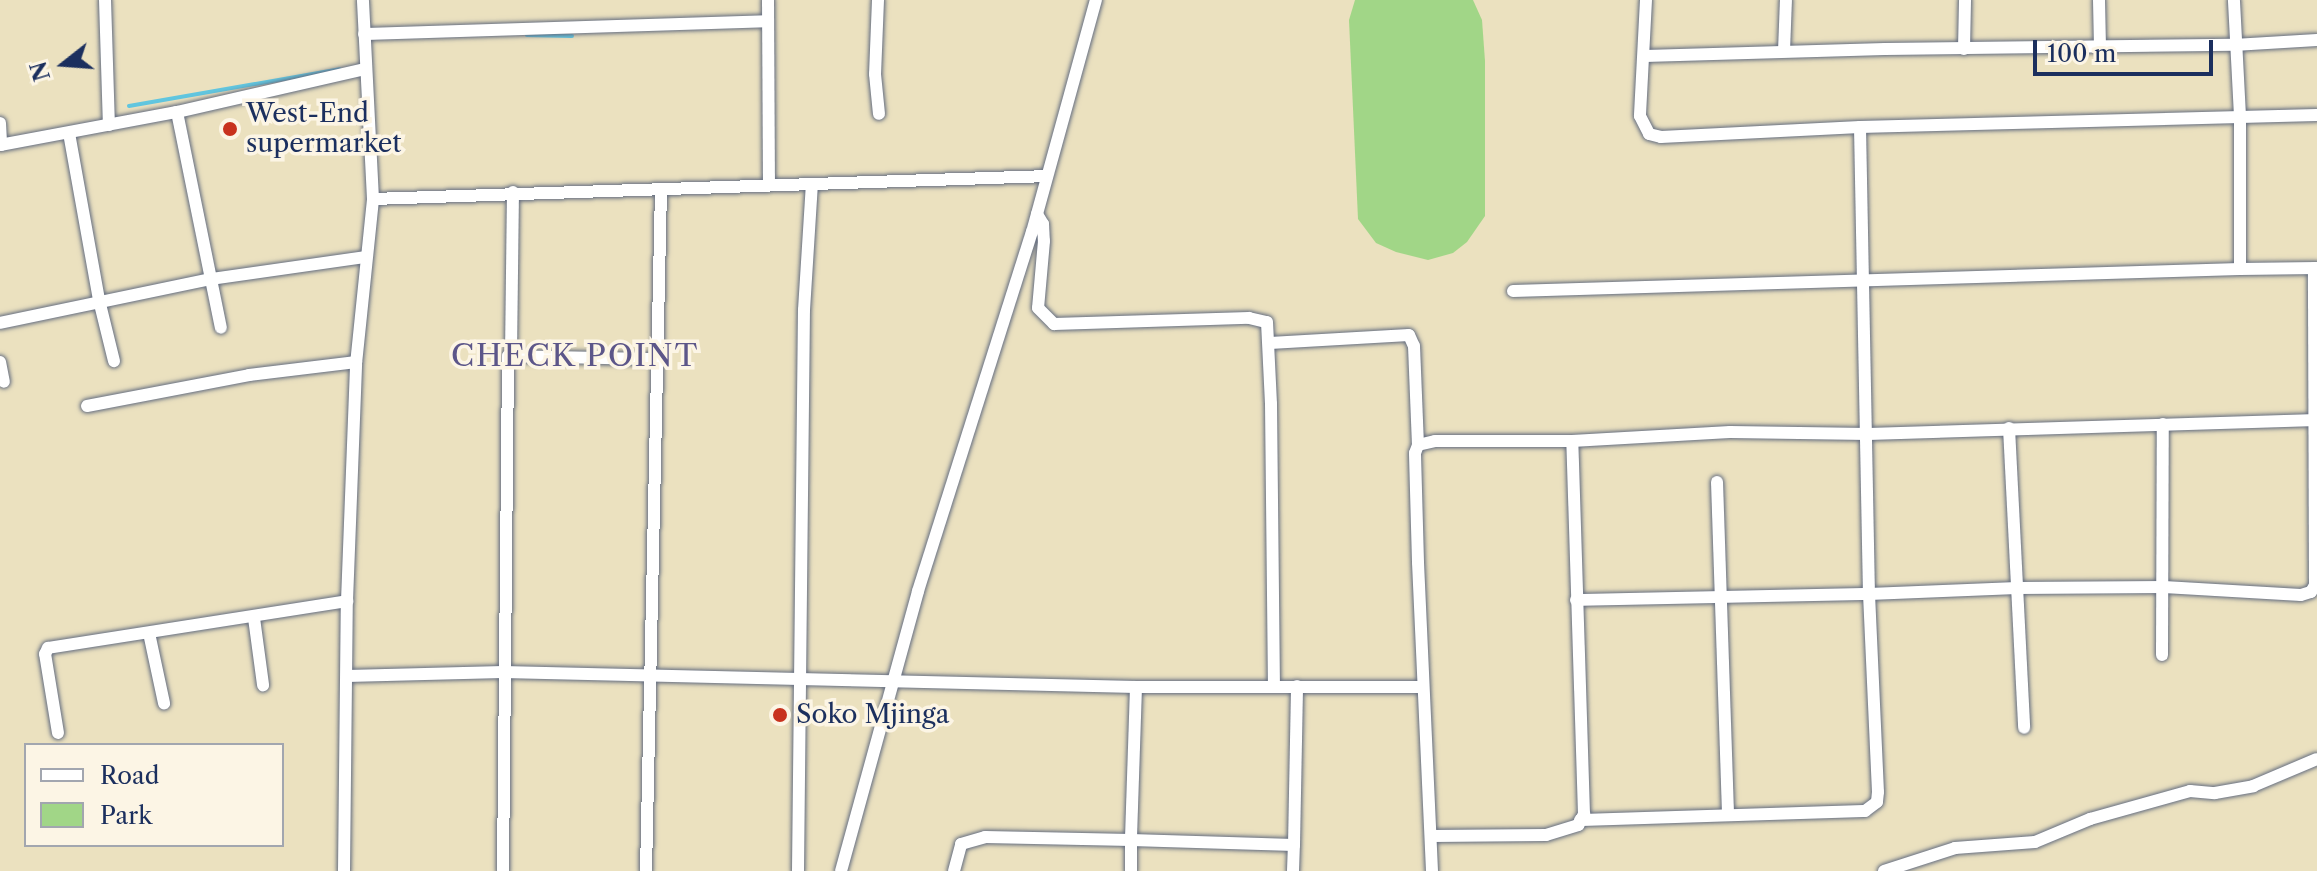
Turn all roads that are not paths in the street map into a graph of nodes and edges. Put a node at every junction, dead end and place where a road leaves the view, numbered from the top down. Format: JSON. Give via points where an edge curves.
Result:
{"nodes":[{"id":1,"x":105,"y":0,"type":"edge"},
{"id":2,"x":363,"y":0,"type":"edge"},
{"id":3,"x":768,"y":0,"type":"edge"},
{"id":4,"x":878,"y":0,"type":"edge"},
{"id":5,"x":1096,"y":0,"type":"edge"},
{"id":6,"x":1646,"y":0,"type":"edge"},
{"id":7,"x":1786,"y":0,"type":"edge"},
{"id":8,"x":1965,"y":0,"type":"edge"},
{"id":9,"x":2099,"y":0,"type":"edge"},
{"id":10,"x":2234,"y":0,"type":"edge"},
{"id":11,"x":768,"y":21,"type":"junction"},
{"id":12,"x":364,"y":34,"type":"junction"},
{"id":13,"x":2317,"y":40,"type":"edge"},
{"id":14,"x":2234,"y":45,"type":"junction"},
{"id":15,"x":2100,"y":47,"type":"junction"},
{"id":16,"x":1964,"y":49,"type":"junction"},
{"id":17,"x":1784,"y":51,"type":"junction"},
{"id":18,"x":1645,"y":56,"type":"junction"},
{"id":19,"x":365,"y":69,"type":"junction"},
{"id":20,"x":177,"y":112,"type":"junction"},
{"id":21,"x":879,"y":114,"type":"dead end"},
{"id":22,"x":2317,"y":115,"type":"edge"},
{"id":23,"x":2240,"y":116,"type":"junction"},
{"id":24,"x":0,"y":123,"type":"edge"},
{"id":25,"x":109,"y":125,"type":"junction"},
{"id":26,"x":1860,"y":127,"type":"junction"},
{"id":27,"x":69,"y":133,"type":"junction"},
{"id":28,"x":1,"y":145,"type":"edge"},
{"id":29,"x":1047,"y":176,"type":"junction"},
{"id":30,"x":812,"y":184,"type":"junction"},
{"id":31,"x":769,"y":185,"type":"junction"},
{"id":32,"x":661,"y":190,"type":"junction"},
{"id":33,"x":513,"y":192,"type":"junction"},
{"id":34,"x":373,"y":199,"type":"junction"},
{"id":35,"x":1037,"y":214,"type":"junction"},
{"id":36,"x":365,"y":257,"type":"junction"},
{"id":37,"x":2315,"y":268,"type":"edge"},
{"id":38,"x":2240,"y":269,"type":"junction"},
{"id":39,"x":1865,"y":277,"type":"junction"},
{"id":40,"x":211,"y":279,"type":"junction"},
{"id":41,"x":1513,"y":291,"type":"dead end"},
{"id":42,"x":99,"y":300,"type":"junction"},
{"id":43,"x":0,"y":323,"type":"edge"},
{"id":44,"x":221,"y":328,"type":"dead end"},
{"id":45,"x":1270,"y":343,"type":"junction"},
{"id":46,"x":511,"y":354,"type":"junction"},
{"id":47,"x":655,"y":359,"type":"junction"},
{"id":48,"x":114,"y":361,"type":"dead end"},
{"id":49,"x":0,"y":362,"type":"edge"},
{"id":50,"x":356,"y":362,"type":"junction"},
{"id":51,"x":4,"y":382,"type":"dead end"},
{"id":52,"x":87,"y":406,"type":"dead end"},
{"id":53,"x":2315,"y":420,"type":"edge"},
{"id":54,"x":2163,"y":424,"type":"junction"},
{"id":55,"x":2009,"y":428,"type":"junction"},
{"id":56,"x":1868,"y":434,"type":"junction"},
{"id":57,"x":1572,"y":441,"type":"junction"},
{"id":58,"x":1418,"y":445,"type":"junction"},
{"id":59,"x":1717,"y":482,"type":"dead end"},
{"id":60,"x":2164,"y":587,"type":"junction"},
{"id":61,"x":2017,"y":588,"type":"junction"},
{"id":62,"x":2314,"y":593,"type":"edge"},
{"id":63,"x":1869,"y":594,"type":"junction"},
{"id":64,"x":1722,"y":599,"type":"junction"},
{"id":65,"x":1576,"y":600,"type":"junction"},
{"id":66,"x":347,"y":601,"type":"junction"},
{"id":67,"x":254,"y":618,"type":"junction"},
{"id":68,"x":149,"y":633,"type":"junction"},
{"id":69,"x":2162,"y":655,"type":"dead end"},
{"id":70,"x":503,"y":672,"type":"junction"},
{"id":71,"x":347,"y":676,"type":"junction"},
{"id":72,"x":651,"y":676,"type":"junction"},
{"id":73,"x":798,"y":677,"type":"junction"},
{"id":74,"x":892,"y":681,"type":"junction"},
{"id":75,"x":263,"y":685,"type":"dead end"},
{"id":76,"x":1274,"y":686,"type":"junction"},
{"id":77,"x":1297,"y":686,"type":"junction"},
{"id":78,"x":1136,"y":687,"type":"junction"},
{"id":79,"x":1423,"y":687,"type":"junction"},
{"id":80,"x":164,"y":703,"type":"dead end"},
{"id":81,"x":2024,"y":728,"type":"dead end"},
{"id":82,"x":58,"y":733,"type":"dead end"},
{"id":83,"x":2317,"y":759,"type":"edge"},
{"id":84,"x":1728,"y":815,"type":"junction"},
{"id":85,"x":1580,"y":820,"type":"junction"},
{"id":86,"x":1432,"y":836,"type":"junction"},
{"id":87,"x":1131,"y":840,"type":"junction"},
{"id":88,"x":1294,"y":845,"type":"junction"},
{"id":89,"x":344,"y":871,"type":"edge"},
{"id":90,"x":503,"y":871,"type":"edge"},
{"id":91,"x":646,"y":871,"type":"edge"},
{"id":92,"x":798,"y":871,"type":"edge"},
{"id":93,"x":841,"y":871,"type":"edge"},
{"id":94,"x":954,"y":871,"type":"edge"},
{"id":95,"x":1131,"y":871,"type":"edge"},
{"id":96,"x":1293,"y":871,"type":"edge"},
{"id":97,"x":1432,"y":871,"type":"edge"},
{"id":98,"x":1884,"y":871,"type":"edge"}],
"edges":[{"from":1,"to":25,"type":"street"},
{"from":2,"to":12,"type":"street"},
{"from":3,"to":11,"type":"street"},
{"from":4,"to":21,"type":"street"},
{"from":5,"to":29,"type":"street"},
{"from":6,"to":18,"type":"street"},
{"from":7,"to":17,"type":"street"},
{"from":8,"to":16,"type":"street"},
{"from":9,"to":15,"type":"street"},
{"from":10,"to":14,"type":"street"},
{"from":11,"to":12,"type":"street"},
{"from":11,"to":31,"type":"street"},
{"from":12,"to":19,"type":"street"},
{"from":13,"to":14,"type":"street"},
{"from":14,"to":15,"type":"street"},
{"from":14,"to":23,"type":"street"},
{"from":15,"to":16,"type":"street"},
{"from":16,"to":17,"type":"street"},
{"from":17,"to":18,"type":"street"},
{"from":18,"to":26,"type":"street","via":[[1640,116],[1649,134]]},
{"from":19,"to":20,"type":"street"},
{"from":19,"to":34,"type":"street"},
{"from":20,"to":25,"type":"street"},
{"from":20,"to":40,"type":"street"},
{"from":22,"to":23,"type":"street"},
{"from":23,"to":26,"type":"street"},
{"from":23,"to":38,"type":"street"},
{"from":24,"to":28,"type":"street"},
{"from":25,"to":27,"type":"street"},
{"from":26,"to":39,"type":"street"},
{"from":27,"to":28,"type":"street"},
{"from":27,"to":42,"type":"street"},
{"from":29,"to":30,"type":"street"},
{"from":29,"to":35,"type":"street"},
{"from":30,"to":31,"type":"street"},
{"from":30,"to":73,"type":"street","via":[[806,244]]},
{"from":31,"to":32,"type":"street"},
{"from":32,"to":33,"type":"street"},
{"from":32,"to":47,"type":"street"},
{"from":33,"to":34,"type":"street"},
{"from":33,"to":46,"type":"street"},
{"from":34,"to":36,"type":"street"},
{"from":35,"to":45,"type":"street","via":[[1044,241],[1038,308],[1054,324],[1249,318],[1267,322]]},
{"from":35,"to":74,"type":"street"},
{"from":36,"to":40,"type":"street"},
{"from":36,"to":50,"type":"street"},
{"from":37,"to":38,"type":"street"},
{"from":37,"to":53,"type":"street"},
{"from":38,"to":39,"type":"street"},
{"from":39,"to":41,"type":"street"},
{"from":39,"to":56,"type":"street"},
{"from":40,"to":42,"type":"street"},
{"from":40,"to":44,"type":"street"},
{"from":42,"to":43,"type":"street"},
{"from":42,"to":48,"type":"street"},
{"from":45,"to":58,"type":"street","via":[[1409,335],[1414,346]]},
{"from":45,"to":76,"type":"street"},
{"from":46,"to":47,"type":"street"},
{"from":46,"to":70,"type":"street"},
{"from":47,"to":72,"type":"street"},
{"from":49,"to":51,"type":"street"},
{"from":50,"to":52,"type":"street","via":[[262,372]]},
{"from":50,"to":66,"type":"street"},
{"from":53,"to":54,"type":"street"},
{"from":53,"to":62,"type":"street"},
{"from":54,"to":55,"type":"street"},
{"from":54,"to":60,"type":"street"},
{"from":55,"to":56,"type":"street"},
{"from":55,"to":61,"type":"street"},
{"from":56,"to":57,"type":"street","via":[[1730,432]]},
{"from":56,"to":63,"type":"street"},
{"from":57,"to":58,"type":"street"},
{"from":57,"to":65,"type":"street"},
{"from":58,"to":79,"type":"street"},
{"from":59,"to":64,"type":"street"},
{"from":60,"to":61,"type":"street"},
{"from":60,"to":62,"type":"street"},
{"from":60,"to":69,"type":"street"},
{"from":61,"to":63,"type":"street"},
{"from":61,"to":81,"type":"street"},
{"from":63,"to":64,"type":"street"},
{"from":63,"to":84,"type":"street","via":[[1877,802],[1865,811]]},
{"from":64,"to":65,"type":"street"},
{"from":64,"to":84,"type":"street"},
{"from":65,"to":85,"type":"street","via":[[1584,814]]},
{"from":66,"to":67,"type":"street"},
{"from":66,"to":71,"type":"street"},
{"from":67,"to":68,"type":"street"},
{"from":67,"to":75,"type":"street"},
{"from":68,"to":80,"type":"street"},
{"from":68,"to":82,"type":"street","via":[[48,648]]},
{"from":70,"to":71,"type":"street"},
{"from":70,"to":72,"type":"street"},
{"from":70,"to":90,"type":"street"},
{"from":71,"to":89,"type":"street"},
{"from":72,"to":73,"type":"street"},
{"from":72,"to":91,"type":"street"},
{"from":73,"to":74,"type":"street"},
{"from":73,"to":92,"type":"street"},
{"from":74,"to":78,"type":"street"},
{"from":74,"to":93,"type":"street"},
{"from":76,"to":77,"type":"street"},
{"from":76,"to":78,"type":"street"},
{"from":77,"to":79,"type":"street"},
{"from":77,"to":88,"type":"street"},
{"from":78,"to":87,"type":"street"},
{"from":79,"to":86,"type":"street"},
{"from":83,"to":98,"type":"street","via":[[2253,786],[2190,791],[2090,819],[2035,842],[1955,848]]},
{"from":84,"to":85,"type":"street"},
{"from":85,"to":86,"type":"street","via":[[1572,828],[1546,835]]},
{"from":86,"to":97,"type":"street"},
{"from":87,"to":88,"type":"street"},
{"from":87,"to":94,"type":"street","via":[[972,839],[961,844]]},
{"from":87,"to":95,"type":"street"},
{"from":88,"to":96,"type":"street"}]}
